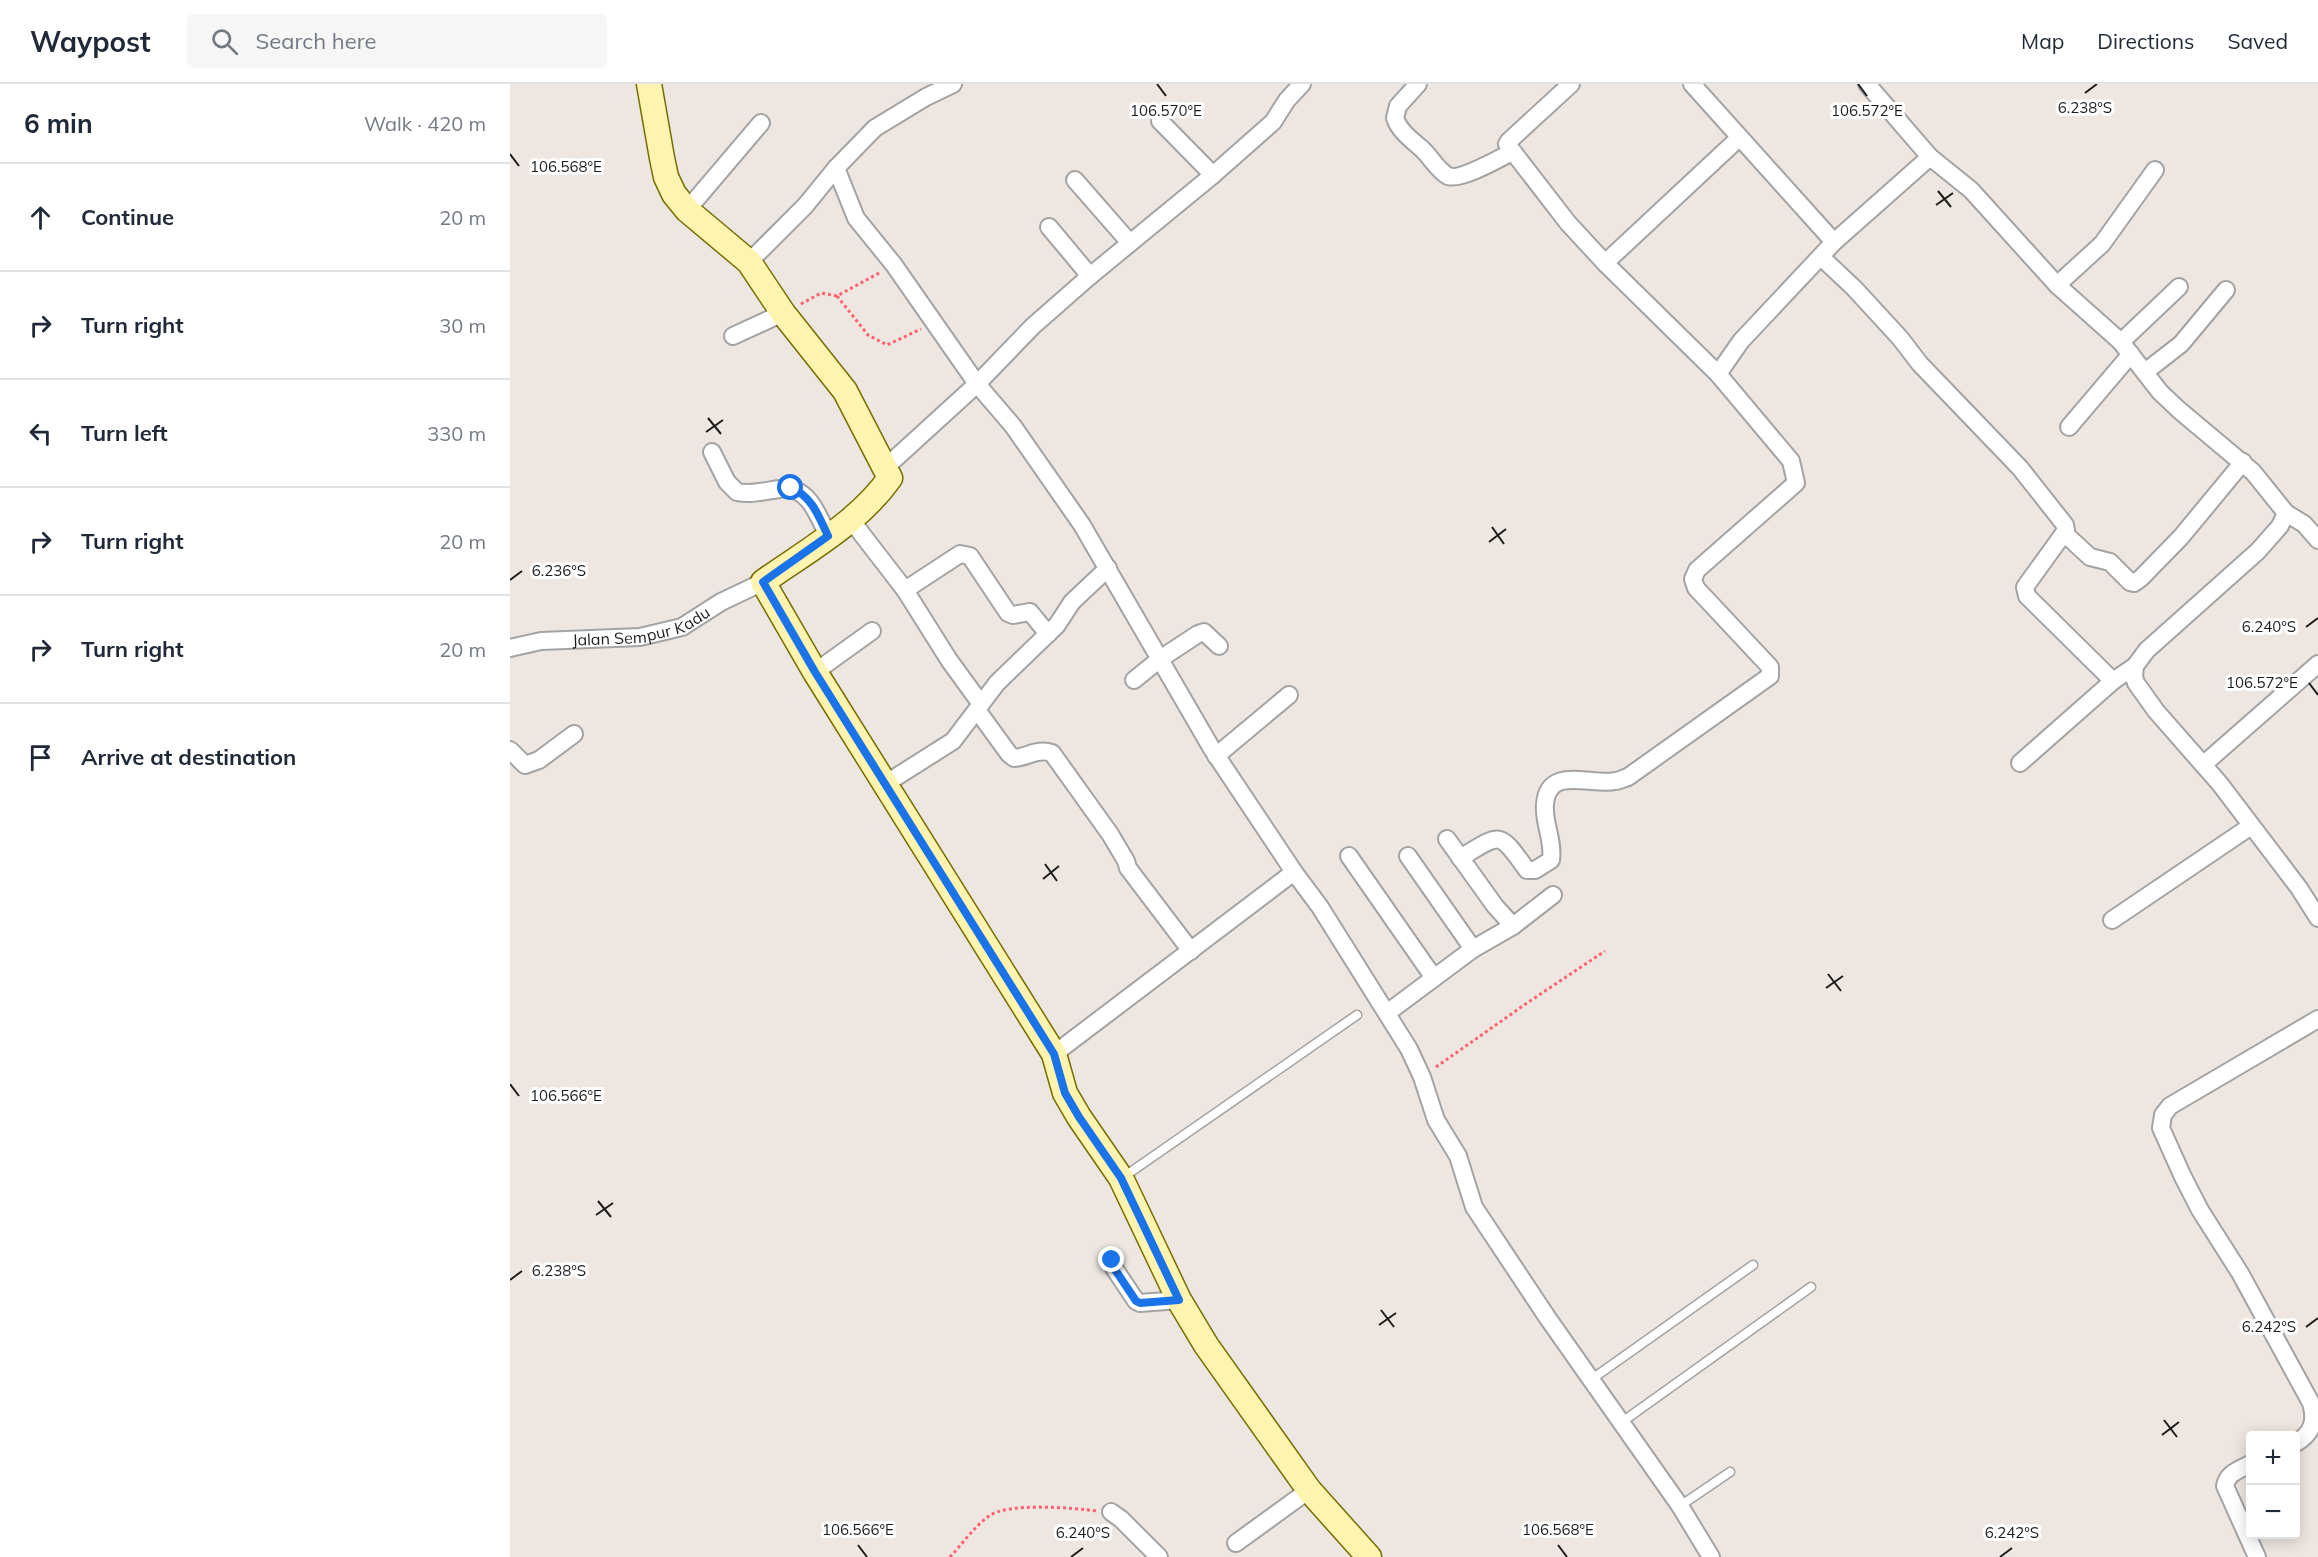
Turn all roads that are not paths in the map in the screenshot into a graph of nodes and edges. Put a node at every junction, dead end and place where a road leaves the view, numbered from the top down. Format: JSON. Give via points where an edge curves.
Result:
{"nodes":[{"id":1,"x":649,"y":84,"type":"edge"},
{"id":2,"x":954,"y":84,"type":"edge"},
{"id":3,"x":1302,"y":84,"type":"edge"},
{"id":4,"x":1419,"y":84,"type":"edge"},
{"id":5,"x":1571,"y":84,"type":"edge"},
{"id":6,"x":1692,"y":84,"type":"edge"},
{"id":7,"x":1867,"y":84,"type":"edge"},
{"id":8,"x":1160,"y":121,"type":"dead end"},
{"id":9,"x":761,"y":123,"type":"dead end"},
{"id":10,"x":1739,"y":138,"type":"junction"},
{"id":11,"x":1512,"y":153,"type":"junction"},
{"id":12,"x":1930,"y":157,"type":"junction"},
{"id":13,"x":836,"y":168,"type":"junction"},
{"id":14,"x":2155,"y":170,"type":"dead end"},
{"id":15,"x":1213,"y":175,"type":"junction"},
{"id":16,"x":1075,"y":180,"type":"dead end"},
{"id":17,"x":687,"y":210,"type":"junction"},
{"id":18,"x":1049,"y":227,"type":"dead end"},
{"id":19,"x":1834,"y":242,"type":"junction"},
{"id":20,"x":1130,"y":243,"type":"junction"},
{"id":21,"x":1821,"y":257,"type":"junction"},
{"id":22,"x":749,"y":262,"type":"junction"},
{"id":23,"x":1605,"y":263,"type":"junction"},
{"id":24,"x":1090,"y":276,"type":"junction"},
{"id":25,"x":2057,"y":285,"type":"junction"},
{"id":26,"x":2179,"y":286,"type":"dead end"},
{"id":27,"x":2226,"y":290,"type":"dead end"},
{"id":28,"x":783,"y":313,"type":"junction"},
{"id":29,"x":733,"y":336,"type":"dead end"},
{"id":30,"x":2126,"y":348,"type":"junction"},
{"id":31,"x":2145,"y":372,"type":"junction"},
{"id":32,"x":1718,"y":374,"type":"junction"},
{"id":33,"x":977,"y":384,"type":"junction"},
{"id":34,"x":2069,"y":426,"type":"dead end"},
{"id":35,"x":712,"y":452,"type":"dead end"},
{"id":36,"x":2243,"y":462,"type":"junction"},
{"id":37,"x":886,"y":467,"type":"junction"},
{"id":38,"x":2286,"y":513,"type":"junction"},
{"id":39,"x":851,"y":520,"type":"junction"},
{"id":40,"x":2064,"y":534,"type":"junction"},
{"id":41,"x":828,"y":536,"type":"junction"},
{"id":42,"x":2318,"y":540,"type":"edge"},
{"id":43,"x":1108,"y":567,"type":"junction"},
{"id":44,"x":763,"y":582,"type":"junction"},
{"id":45,"x":905,"y":590,"type":"junction"},
{"id":46,"x":872,"y":631,"type":"dead end"},
{"id":47,"x":1048,"y":634,"type":"junction"},
{"id":48,"x":1219,"y":646,"type":"dead end"},
{"id":49,"x":510,"y":648,"type":"edge"},
{"id":50,"x":1160,"y":658,"type":"junction"},
{"id":51,"x":2318,"y":664,"type":"edge"},
{"id":52,"x":2135,"y":666,"type":"junction"},
{"id":53,"x":815,"y":672,"type":"junction"},
{"id":54,"x":1134,"y":680,"type":"dead end"},
{"id":55,"x":2113,"y":681,"type":"junction"},
{"id":56,"x":1289,"y":695,"type":"dead end"},
{"id":57,"x":979,"y":707,"type":"junction"},
{"id":58,"x":574,"y":734,"type":"dead end"},
{"id":59,"x":510,"y":750,"type":"edge"},
{"id":60,"x":1216,"y":756,"type":"junction"},
{"id":61,"x":2020,"y":763,"type":"dead end"},
{"id":62,"x":2204,"y":764,"type":"junction"},
{"id":63,"x":885,"y":784,"type":"junction"},
{"id":64,"x":2251,"y":826,"type":"junction"},
{"id":65,"x":1447,"y":839,"type":"dead end"},
{"id":66,"x":1349,"y":855,"type":"dead end"},
{"id":67,"x":1408,"y":856,"type":"dead end"},
{"id":68,"x":1460,"y":858,"type":"junction"},
{"id":69,"x":1294,"y":872,"type":"junction"},
{"id":70,"x":1552,"y":895,"type":"dead end"},
{"id":71,"x":2318,"y":918,"type":"edge"},
{"id":72,"x":2112,"y":920,"type":"dead end"},
{"id":73,"x":1513,"y":926,"type":"junction"},
{"id":74,"x":1473,"y":949,"type":"junction"},
{"id":75,"x":1191,"y":951,"type":"junction"},
{"id":76,"x":1434,"y":978,"type":"junction"},
{"id":77,"x":1387,"y":1013,"type":"junction"},
{"id":78,"x":1357,"y":1015,"type":"dead end"},
{"id":79,"x":2318,"y":1019,"type":"edge"},
{"id":80,"x":1054,"y":1054,"type":"junction"},
{"id":81,"x":1121,"y":1178,"type":"junction"},
{"id":82,"x":1112,"y":1260,"type":"dead end"},
{"id":83,"x":1754,"y":1265,"type":"dead end"},
{"id":84,"x":1811,"y":1287,"type":"dead end"},
{"id":85,"x":1179,"y":1300,"type":"junction"},
{"id":86,"x":1592,"y":1379,"type":"junction"},
{"id":87,"x":1622,"y":1422,"type":"junction"},
{"id":88,"x":2300,"y":1440,"type":"edge"},
{"id":89,"x":2246,"y":1466,"type":"edge"},
{"id":90,"x":1730,"y":1472,"type":"dead end"},
{"id":91,"x":1308,"y":1490,"type":"junction"},
{"id":92,"x":1680,"y":1506,"type":"junction"},
{"id":93,"x":1111,"y":1512,"type":"road end"},
{"id":94,"x":1236,"y":1543,"type":"dead end"},
{"id":95,"x":1159,"y":1557,"type":"edge"},
{"id":96,"x":1369,"y":1557,"type":"edge"},
{"id":97,"x":1711,"y":1557,"type":"edge"},
{"id":98,"x":2257,"y":1557,"type":"edge"}],
"edges":[{"from":1,"to":17,"type":"street","via":[[666,177]]},
{"from":2,"to":13,"type":"street","via":[[875,128]]},
{"from":3,"to":15,"type":"street","via":[[1273,122]]},
{"from":4,"to":11,"type":"street","via":[[1396,109],[1395,118],[1445,174],[1464,174]]},
{"from":5,"to":11,"type":"street","via":[[1509,141]]},
{"from":6,"to":10,"type":"street"},
{"from":7,"to":12,"type":"street"},
{"from":8,"to":15,"type":"street"},
{"from":9,"to":17,"type":"street"},
{"from":10,"to":19,"type":"street"},
{"from":10,"to":23,"type":"street"},
{"from":11,"to":23,"type":"street"},
{"from":12,"to":19,"type":"street"},
{"from":12,"to":25,"type":"street","via":[[1971,190]]},
{"from":13,"to":22,"type":"street","via":[[805,206]]},
{"from":13,"to":33,"type":"street","via":[[856,218]]},
{"from":14,"to":25,"type":"street","via":[[2102,244]]},
{"from":15,"to":20,"type":"street"},
{"from":16,"to":20,"type":"street"},
{"from":17,"to":22,"type":"street"},
{"from":18,"to":24,"type":"street"},
{"from":19,"to":21,"type":"street"},
{"from":20,"to":24,"type":"street"},
{"from":21,"to":32,"type":"street","via":[[1741,341]]},
{"from":21,"to":40,"type":"street","via":[[2020,468],[2065,525]]},
{"from":22,"to":28,"type":"street"},
{"from":23,"to":32,"type":"street"},
{"from":24,"to":33,"type":"street","via":[[1033,326]]},
{"from":25,"to":30,"type":"street"},
{"from":26,"to":30,"type":"street"},
{"from":27,"to":31,"type":"street","via":[[2181,344]]},
{"from":28,"to":29,"type":"street"},
{"from":28,"to":37,"type":"street","via":[[845,391]]},
{"from":30,"to":31,"type":"street"},
{"from":30,"to":34,"type":"street"},
{"from":31,"to":36,"type":"street","via":[[2179,410]]},
{"from":32,"to":68,"type":"street","via":[[1791,461],[1796,483],[1696,570],[1693,579],[1696,588],[1770,667],[1770,676],[1628,777],[1614,782],[1573,779],[1556,783],[1547,793],[1544,806],[1551,860],[1535,870],[1527,870],[1507,842],[1500,839],[1492,839]]},
{"from":33,"to":37,"type":"street"},
{"from":33,"to":43,"type":"street","via":[[1013,426]]},
{"from":35,"to":41,"type":"street","via":[[727,482],[737,492],[759,494],[791,488],[802,492]]},
{"from":36,"to":38,"type":"street"},
{"from":36,"to":40,"type":"street","via":[[2181,537],[2134,583],[2110,562],[2083,552]]},
{"from":37,"to":39,"type":"street","via":[[890,478]]},
{"from":38,"to":42,"type":"street","via":[[2304,524]]},
{"from":38,"to":52,"type":"street","via":[[2258,551],[2147,650]]},
{"from":39,"to":41,"type":"street"},
{"from":39,"to":45,"type":"street"},
{"from":40,"to":55,"type":"street","via":[[2025,592]]},
{"from":41,"to":44,"type":"street"},
{"from":43,"to":47,"type":"street","via":[[1071,602]]},
{"from":43,"to":50,"type":"street"},
{"from":44,"to":49,"type":"street","name":"Jalan Sempur Kadu","via":[[682,627],[640,637],[541,641]]},
{"from":44,"to":53,"type":"street"},
{"from":45,"to":47,"type":"street","via":[[960,554],[966,554],[1008,613],[1030,612]]},
{"from":45,"to":57,"type":"street"},
{"from":46,"to":53,"type":"street"},
{"from":47,"to":57,"type":"street","via":[[997,683]]},
{"from":48,"to":50,"type":"street","via":[[1204,632]]},
{"from":50,"to":54,"type":"street"},
{"from":50,"to":60,"type":"street"},
{"from":51,"to":62,"type":"street"},
{"from":52,"to":55,"type":"street"},
{"from":52,"to":62,"type":"street","via":[[2136,683]]},
{"from":53,"to":63,"type":"street"},
{"from":55,"to":61,"type":"street"},
{"from":56,"to":60,"type":"street"},
{"from":57,"to":63,"type":"street","via":[[953,741]]},
{"from":57,"to":75,"type":"street","via":[[1014,758],[1037,751],[1052,753],[1110,834],[1128,868]]},
{"from":58,"to":59,"type":"street","via":[[539,760],[525,765]]},
{"from":60,"to":69,"type":"street"},
{"from":62,"to":64,"type":"street"},
{"from":63,"to":80,"type":"street"},
{"from":64,"to":71,"type":"street"},
{"from":64,"to":72,"type":"street"},
{"from":65,"to":68,"type":"street"},
{"from":66,"to":76,"type":"street"},
{"from":67,"to":74,"type":"street"},
{"from":68,"to":73,"type":"street"},
{"from":69,"to":75,"type":"street"},
{"from":69,"to":77,"type":"street"},
{"from":70,"to":73,"type":"street"},
{"from":73,"to":74,"type":"street"},
{"from":74,"to":76,"type":"street"},
{"from":75,"to":80,"type":"street"},
{"from":76,"to":77,"type":"street"},
{"from":77,"to":86,"type":"street","via":[[1422,1077],[1436,1120],[1462,1167],[1474,1207]]},
{"from":78,"to":81,"type":"lane"},
{"from":79,"to":88,"type":"street","via":[[2170,1106],[2163,1114],[2162,1128],[2200,1210],[2240,1273],[2311,1403],[2315,1414],[2312,1426],[2307,1437]]},
{"from":80,"to":81,"type":"street","via":[[1065,1093]]},
{"from":81,"to":85,"type":"street"},
{"from":82,"to":85,"type":"street","via":[[1136,1301]]},
{"from":83,"to":86,"type":"lane"},
{"from":84,"to":87,"type":"lane"},
{"from":85,"to":91,"type":"street","via":[[1231,1382]]},
{"from":86,"to":87,"type":"street"},
{"from":87,"to":92,"type":"street"},
{"from":89,"to":98,"type":"street","via":[[2226,1479],[2225,1486]]},
{"from":90,"to":92,"type":"lane"},
{"from":91,"to":94,"type":"street"},
{"from":91,"to":96,"type":"street"},
{"from":92,"to":97,"type":"street"},
{"from":93,"to":95,"type":"street"}]}
